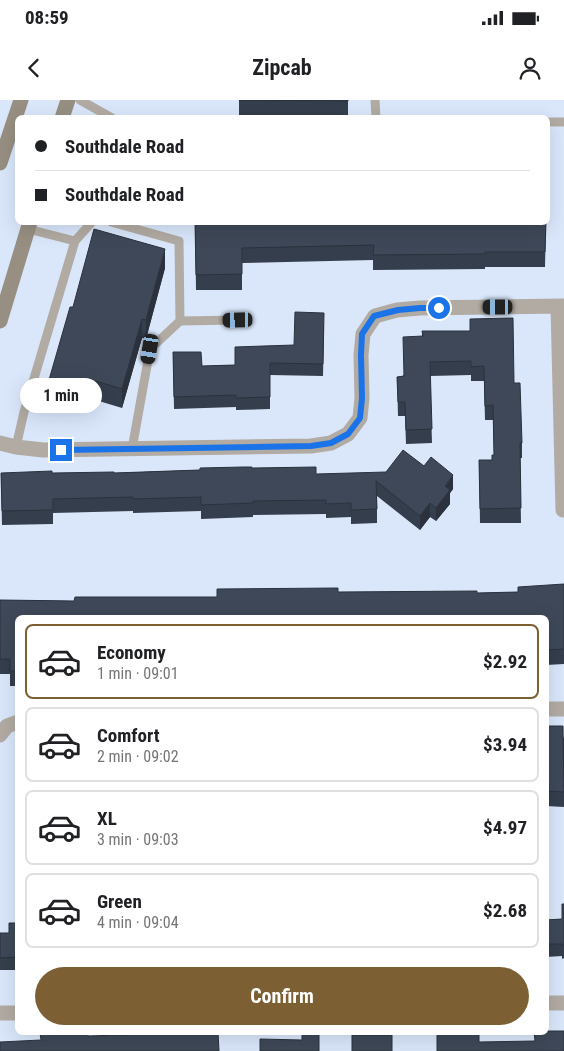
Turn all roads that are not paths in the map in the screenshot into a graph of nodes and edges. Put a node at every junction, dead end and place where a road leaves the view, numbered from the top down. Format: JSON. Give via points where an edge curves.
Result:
{"nodes":[{"id":1,"x":21,"y":100,"type":"edge"},
{"id":2,"x":68,"y":100,"type":"edge"},
{"id":3,"x":80,"y":100,"type":"edge"},
{"id":4,"x":376,"y":100,"type":"edge"},
{"id":5,"x":16,"y":115,"type":"edge"},
{"id":6,"x":63,"y":115,"type":"edge"},
{"id":7,"x":107,"y":115,"type":"edge"},
{"id":8,"x":376,"y":115,"type":"edge"},
{"id":9,"x":15,"y":118,"type":"edge"},
{"id":10,"x":550,"y":122,"type":"edge"},
{"id":11,"x":564,"y":122,"type":"edge"},
{"id":12,"x":0,"y":163,"type":"edge"},
{"id":13,"x":89,"y":225,"type":"edge"},
{"id":14,"x":122,"y":225,"type":"edge"},
{"id":15,"x":29,"y":226,"type":"edge"},
{"id":16,"x":75,"y":241,"type":"junction"},
{"id":17,"x":561,"y":307,"type":"edge"},
{"id":18,"x":238,"y":320,"type":"dead end"},
{"id":19,"x":0,"y":321,"type":"edge"},
{"id":20,"x":180,"y":321,"type":"junction"},
{"id":21,"x":0,"y":442,"type":"edge"},
{"id":22,"x":16,"y":447,"type":"junction"},
{"id":23,"x":132,"y":449,"type":"junction"},
{"id":24,"x":563,"y":510,"type":"dead end"},
{"id":25,"x":549,"y":709,"type":"edge"},
{"id":26,"x":564,"y":709,"type":"edge"},
{"id":27,"x":15,"y":723,"type":"edge"},
{"id":28,"x":0,"y":735,"type":"edge"},
{"id":29,"x":549,"y":1003,"type":"edge"},
{"id":30,"x":564,"y":1003,"type":"edge"},
{"id":31,"x":15,"y":1012,"type":"edge"},
{"id":32,"x":0,"y":1013,"type":"edge"}],
"edges":[{"from":1,"to":5,"type":"main road"},
{"from":2,"to":6,"type":"main road"},
{"from":3,"to":7,"type":"lane"},
{"from":4,"to":8,"type":"lane"},
{"from":9,"to":12,"type":"main road"},
{"from":10,"to":11,"type":"lane"},
{"from":13,"to":16,"type":"lane"},
{"from":14,"to":20,"type":"lane","via":[[179,241]]},
{"from":15,"to":16,"type":"lane"},
{"from":15,"to":19,"type":"main road"},
{"from":16,"to":22,"type":"lane"},
{"from":17,"to":23,"type":"street","via":[[420,308],[374,316],[362,334],[360,418],[348,434],[331,443]]},
{"from":17,"to":24,"type":"street"},
{"from":18,"to":20,"type":"lane"},
{"from":20,"to":23,"type":"lane","via":[[150,349]]},
{"from":21,"to":22,"type":"street"},
{"from":22,"to":23,"type":"street","via":[[43,450]]},
{"from":25,"to":26,"type":"street"},
{"from":27,"to":28,"type":"street","via":[[7,726]]},
{"from":29,"to":30,"type":"street"},
{"from":31,"to":32,"type":"street"}]}
